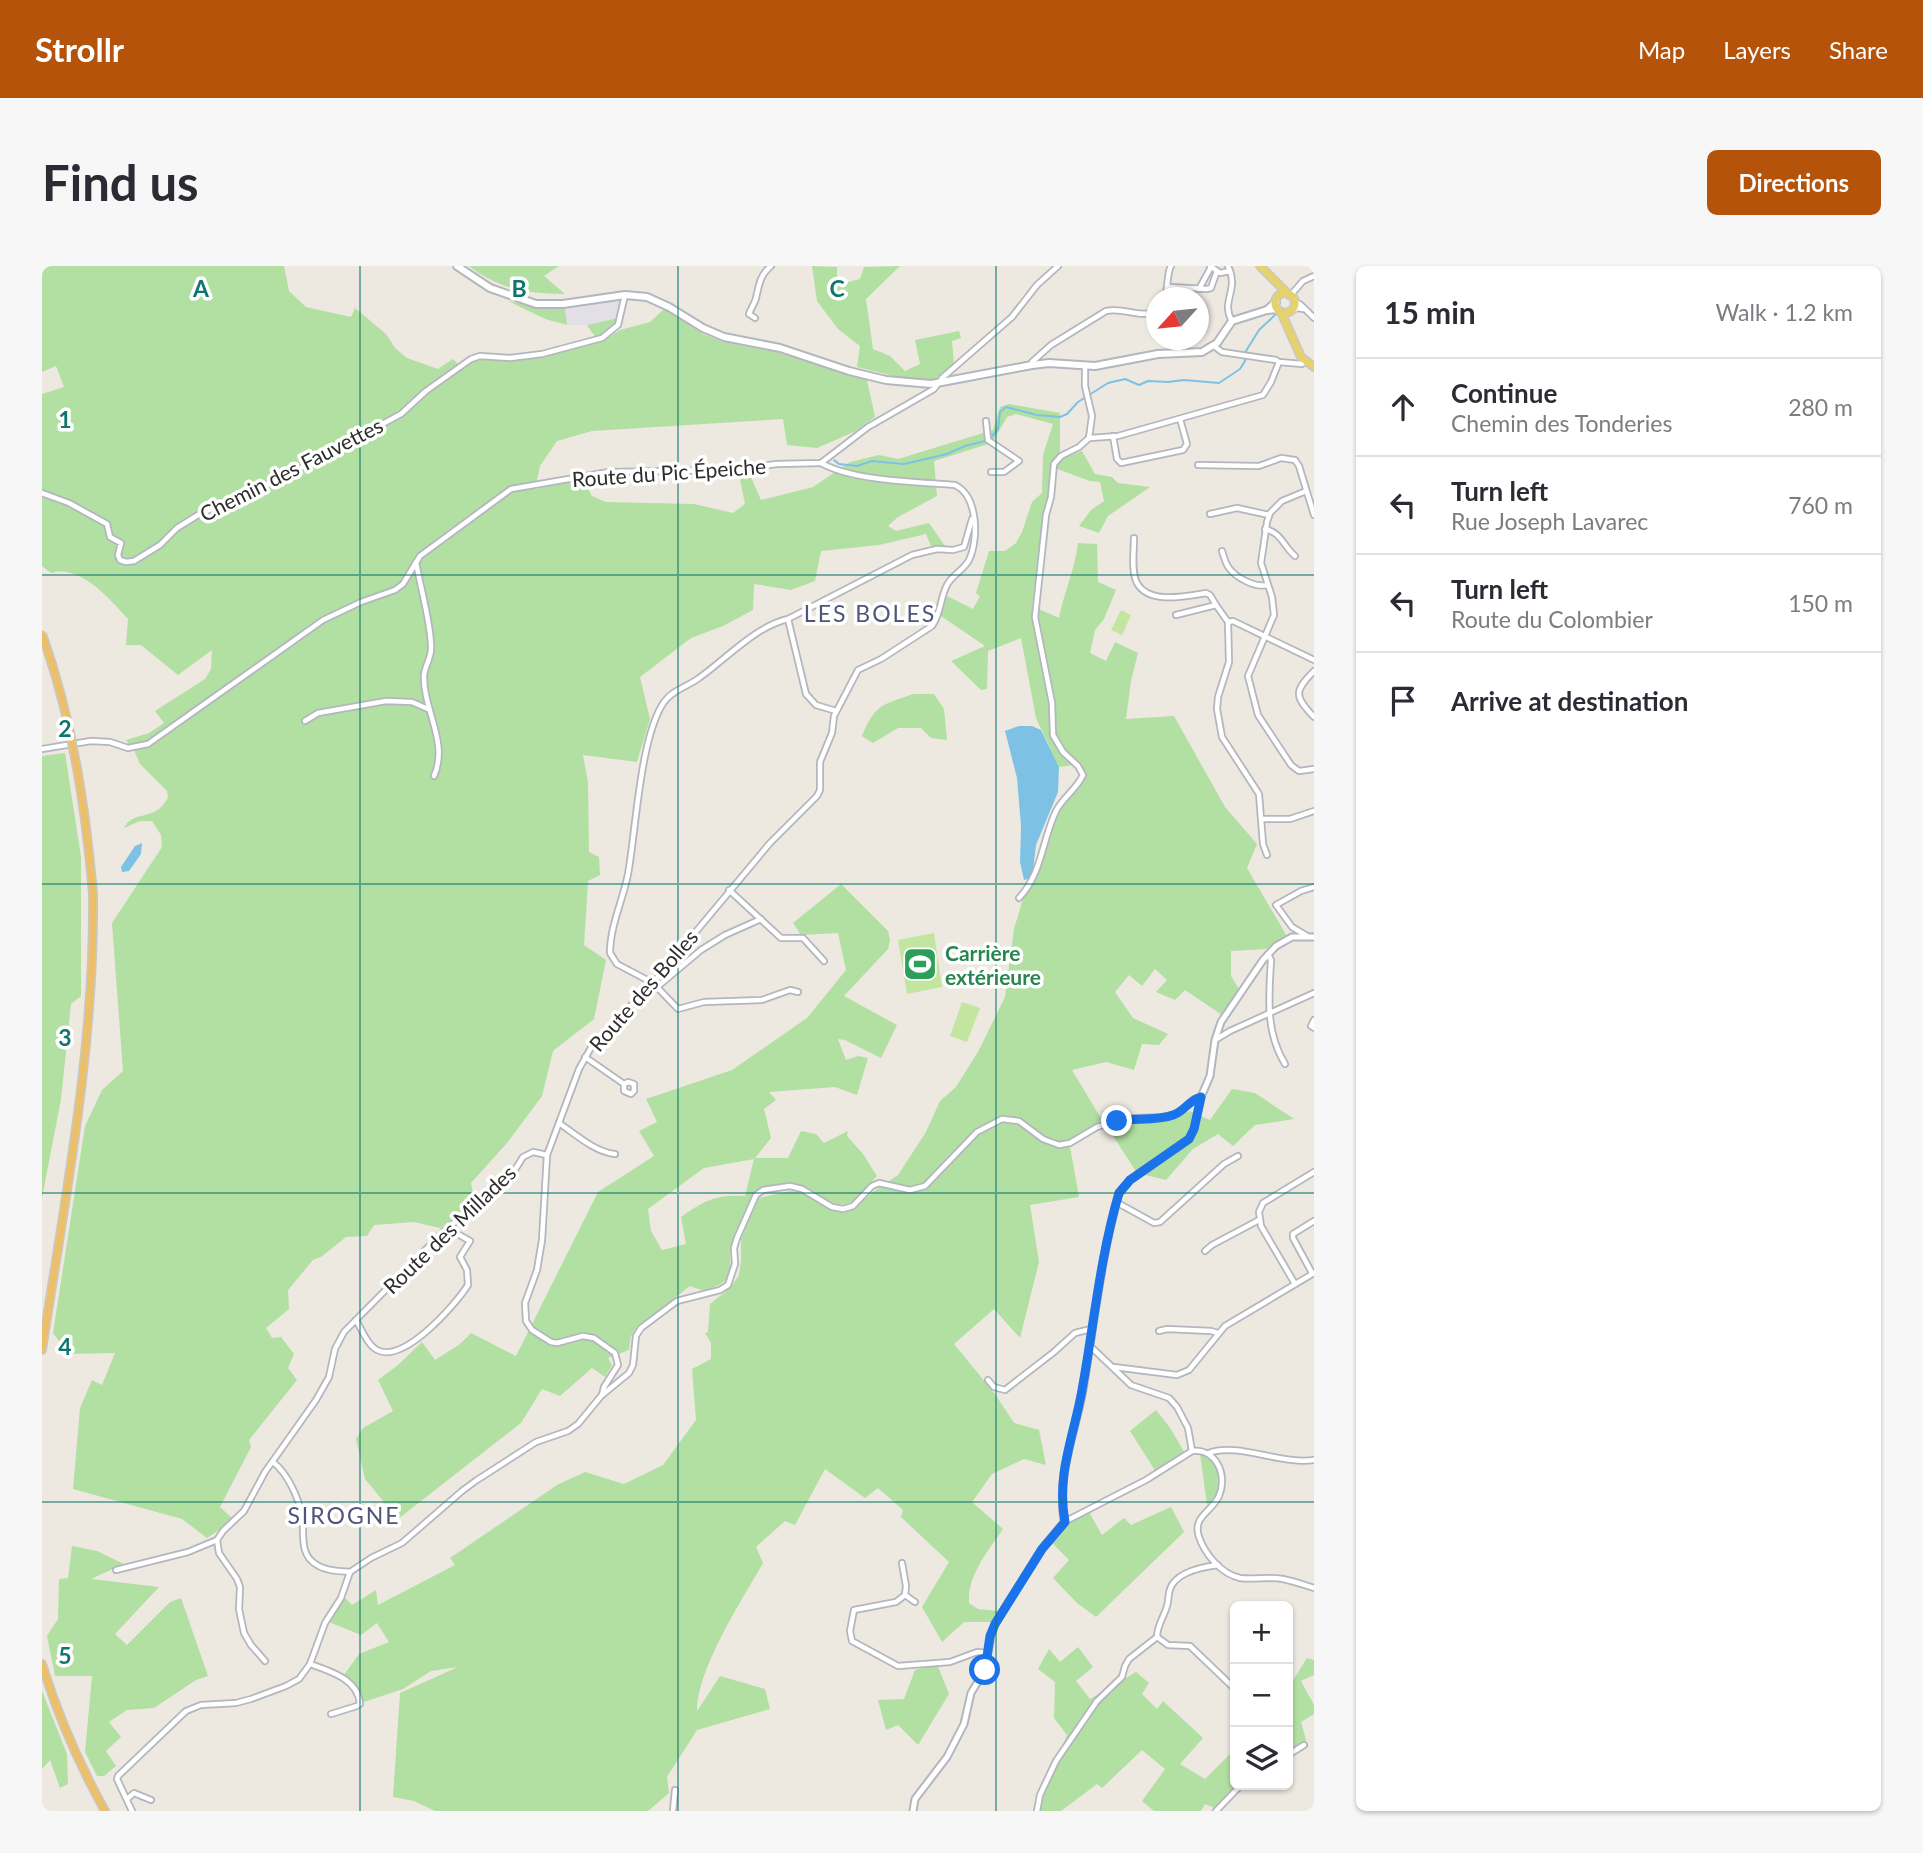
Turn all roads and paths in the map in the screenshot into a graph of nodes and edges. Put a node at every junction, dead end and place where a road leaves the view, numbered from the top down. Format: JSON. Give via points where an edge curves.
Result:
{"nodes":[{"id":1,"x":457,"y":266,"type":"edge"},
{"id":2,"x":771,"y":266,"type":"edge"},
{"id":3,"x":1058,"y":266,"type":"edge"},
{"id":4,"x":1171,"y":266,"type":"edge"},
{"id":5,"x":1210,"y":266,"type":"edge"},
{"id":6,"x":1260,"y":266,"type":"edge"},
{"id":7,"x":1229,"y":269,"type":"edge"},
{"id":8,"x":1217,"y":271,"type":"junction"},
{"id":9,"x":1314,"y":275,"type":"edge"},
{"id":10,"x":1276,"y":282,"type":"junction"},
{"id":11,"x":1169,"y":287,"type":"edge"},
{"id":12,"x":1200,"y":287,"type":"edge"},
{"id":13,"x":1209,"y":288,"type":"edge"},
{"id":14,"x":625,"y":295,"type":"junction"},
{"id":15,"x":1291,"y":297,"type":"junction"},
{"id":16,"x":1283,"y":307,"type":"junction"},
{"id":17,"x":1307,"y":311,"type":"junction"},
{"id":18,"x":1146,"y":315,"type":"edge"},
{"id":19,"x":755,"y":318,"type":"dead end"},
{"id":20,"x":1314,"y":318,"type":"edge"},
{"id":21,"x":1233,"y":321,"type":"junction"},
{"id":22,"x":1214,"y":346,"type":"junction"},
{"id":23,"x":1305,"y":361,"type":"junction"},
{"id":24,"x":1279,"y":362,"type":"junction"},
{"id":25,"x":1032,"y":365,"type":"junction"},
{"id":26,"x":1085,"y":367,"type":"junction"},
{"id":27,"x":1314,"y":367,"type":"edge"},
{"id":28,"x":939,"y":384,"type":"junction"},
{"id":29,"x":1180,"y":419,"type":"junction"},
{"id":30,"x":986,"y":421,"type":"dead end"},
{"id":31,"x":1113,"y":436,"type":"junction"},
{"id":32,"x":1089,"y":438,"type":"junction"},
{"id":33,"x":821,"y":464,"type":"junction"},
{"id":34,"x":1198,"y":466,"type":"dead end"},
{"id":35,"x":991,"y":472,"type":"dead end"},
{"id":36,"x":1306,"y":491,"type":"junction"},
{"id":37,"x":42,"y":493,"type":"edge"},
{"id":38,"x":1210,"y":514,"type":"dead end"},
{"id":39,"x":1269,"y":515,"type":"junction"},
{"id":40,"x":1314,"y":515,"type":"edge"},
{"id":41,"x":973,"y":518,"type":"junction"},
{"id":42,"x":1265,"y":529,"type":"junction"},
{"id":43,"x":1133,"y":538,"type":"dead end"},
{"id":44,"x":1222,"y":551,"type":"dead end"},
{"id":45,"x":1295,"y":556,"type":"dead end"},
{"id":46,"x":416,"y":561,"type":"junction"},
{"id":47,"x":1267,"y":585,"type":"junction"},
{"id":48,"x":1216,"y":605,"type":"junction"},
{"id":49,"x":1176,"y":615,"type":"dead end"},
{"id":50,"x":788,"y":619,"type":"junction"},
{"id":51,"x":1228,"y":622,"type":"junction"},
{"id":52,"x":42,"y":634,"type":"edge"},
{"id":53,"x":1265,"y":636,"type":"junction"},
{"id":54,"x":1314,"y":660,"type":"edge"},
{"id":55,"x":1314,"y":671,"type":"edge"},
{"id":56,"x":428,"y":709,"type":"junction"},
{"id":57,"x":836,"y":711,"type":"junction"},
{"id":58,"x":1314,"y":717,"type":"edge"},
{"id":59,"x":305,"y":721,"type":"dead end"},
{"id":60,"x":42,"y":749,"type":"edge"},
{"id":61,"x":1314,"y":769,"type":"edge"},
{"id":62,"x":434,"y":776,"type":"dead end"},
{"id":63,"x":1314,"y":811,"type":"edge"},
{"id":64,"x":1262,"y":819,"type":"junction"},
{"id":65,"x":1267,"y":855,"type":"dead end"},
{"id":66,"x":1314,"y":887,"type":"edge"},
{"id":67,"x":729,"y":890,"type":"junction"},
{"id":68,"x":1019,"y":898,"type":"dead end"},
{"id":69,"x":761,"y":919,"type":"junction"},
{"id":70,"x":1311,"y":936,"type":"edge"},
{"id":71,"x":1268,"y":954,"type":"junction"},
{"id":72,"x":824,"y":961,"type":"dead end"},
{"id":73,"x":655,"y":985,"type":"junction"},
{"id":74,"x":798,"y":992,"type":"dead end"},
{"id":75,"x":1314,"y":993,"type":"edge"},
{"id":76,"x":1268,"y":1014,"type":"junction"},
{"id":77,"x":1314,"y":1020,"type":"edge"},
{"id":78,"x":1314,"y":1028,"type":"edge"},
{"id":79,"x":1219,"y":1029,"type":"junction"},
{"id":80,"x":1230,"y":1031,"type":"junction"},
{"id":81,"x":1216,"y":1040,"type":"junction"},
{"id":82,"x":585,"y":1057,"type":"junction"},
{"id":83,"x":1285,"y":1064,"type":"dead end"},
{"id":84,"x":624,"y":1084,"type":"dead end"},
{"id":85,"x":1201,"y":1097,"type":"junction"},
{"id":86,"x":559,"y":1123,"type":"junction"},
{"id":87,"x":615,"y":1154,"type":"dead end"},
{"id":88,"x":547,"y":1155,"type":"junction"},
{"id":89,"x":1238,"y":1156,"type":"dead end"},
{"id":90,"x":1314,"y":1171,"type":"edge"},
{"id":91,"x":1116,"y":1202,"type":"junction"},
{"id":92,"x":1259,"y":1220,"type":"junction"},
{"id":93,"x":1314,"y":1221,"type":"edge"},
{"id":94,"x":447,"y":1228,"type":"junction"},
{"id":95,"x":1205,"y":1251,"type":"dead end"},
{"id":96,"x":1313,"y":1273,"type":"edge"},
{"id":97,"x":1295,"y":1284,"type":"junction"},
{"id":98,"x":356,"y":1320,"type":"junction"},
{"id":99,"x":1091,"y":1329,"type":"junction"},
{"id":100,"x":1159,"y":1331,"type":"dead end"},
{"id":101,"x":1218,"y":1333,"type":"junction"},
{"id":102,"x":1089,"y":1345,"type":"junction"},
{"id":103,"x":42,"y":1350,"type":"edge"},
{"id":104,"x":1114,"y":1367,"type":"junction"},
{"id":105,"x":1127,"y":1369,"type":"junction"},
{"id":106,"x":988,"y":1380,"type":"dead end"},
{"id":107,"x":1126,"y":1380,"type":"junction"},
{"id":108,"x":602,"y":1395,"type":"junction"},
{"id":109,"x":1192,"y":1451,"type":"junction"},
{"id":110,"x":1209,"y":1453,"type":"junction"},
{"id":111,"x":1314,"y":1460,"type":"edge"},
{"id":112,"x":273,"y":1462,"type":"junction"},
{"id":113,"x":1065,"y":1522,"type":"junction"},
{"id":114,"x":217,"y":1540,"type":"junction"},
{"id":115,"x":902,"y":1563,"type":"dead end"},
{"id":116,"x":1218,"y":1566,"type":"junction"},
{"id":117,"x":116,"y":1570,"type":"dead end"},
{"id":118,"x":350,"y":1572,"type":"junction"},
{"id":119,"x":1314,"y":1588,"type":"edge"},
{"id":120,"x":905,"y":1595,"type":"junction"},
{"id":121,"x":915,"y":1602,"type":"dead end"},
{"id":122,"x":1157,"y":1637,"type":"junction"},
{"id":123,"x":988,"y":1653,"type":"junction"},
{"id":124,"x":265,"y":1661,"type":"dead end"},
{"id":125,"x":42,"y":1664,"type":"edge"},
{"id":126,"x":310,"y":1664,"type":"junction"},
{"id":127,"x":1230,"y":1684,"type":"edge"},
{"id":128,"x":331,"y":1714,"type":"dead end"},
{"id":129,"x":1304,"y":1745,"type":"dead end"},
{"id":130,"x":1293,"y":1752,"type":"edge"},
{"id":131,"x":675,"y":1790,"type":"dead end"},
{"id":132,"x":1236,"y":1790,"type":"edge"},
{"id":133,"x":127,"y":1800,"type":"junction"},
{"id":134,"x":151,"y":1800,"type":"dead end"},
{"id":135,"x":105,"y":1811,"type":"edge"},
{"id":136,"x":132,"y":1811,"type":"edge"},
{"id":137,"x":673,"y":1811,"type":"edge"},
{"id":138,"x":913,"y":1811,"type":"edge"},
{"id":139,"x":1037,"y":1811,"type":"edge"},
{"id":140,"x":1216,"y":1811,"type":"edge"}],
"edges":[{"from":1,"to":14,"type":"main road","via":[[490,288],[536,303]]},
{"from":2,"to":19,"type":"street","via":[[760,280],[750,309]]},
{"from":3,"to":28,"type":"street","via":[[1012,317]]},
{"from":4,"to":11,"type":"street"},
{"from":5,"to":8,"type":"street"},
{"from":5,"to":12,"type":"street"},
{"from":6,"to":10,"type":"main road"},
{"from":7,"to":8,"type":"street"},
{"from":7,"to":21,"type":"street","via":[[1234,281],[1227,313]]},
{"from":8,"to":13,"type":"street"},
{"from":9,"to":15,"type":"street"},
{"from":10,"to":15,"type":"main road"},
{"from":10,"to":16,"type":"main road"},
{"from":14,"to":28,"type":"main road","via":[[656,300],[723,337],[780,348],[886,380]]},
{"from":14,"to":37,"type":"street","name":"Chemin des Fauvettes","via":[[618,325],[602,338],[542,354],[471,359],[401,414],[286,476],[198,515],[135,561],[120,560],[121,542],[110,537],[107,524]]},
{"from":15,"to":16,"type":"main road"},
{"from":15,"to":16,"type":"main road"},
{"from":15,"to":17,"type":"street"},
{"from":16,"to":17,"type":"street"},
{"from":16,"to":21,"type":"main road"},
{"from":16,"to":23,"type":"main road","via":[[1295,347]]},
{"from":17,"to":20,"type":"street"},
{"from":18,"to":25,"type":"street","via":[[1106,311],[1051,345]]},
{"from":21,"to":22,"type":"main road"},
{"from":22,"to":24,"type":"street","via":[[1222,352]]},
{"from":22,"to":26,"type":"main road","via":[[1202,352],[1158,354]]},
{"from":23,"to":24,"type":"street"},
{"from":23,"to":27,"type":"main road"},
{"from":24,"to":29,"type":"street","via":[[1263,395]]},
{"from":25,"to":26,"type":"main road"},
{"from":25,"to":28,"type":"main road"},
{"from":26,"to":32,"type":"street","via":[[1092,416]]},
{"from":28,"to":33,"type":"street","via":[[868,427]]},
{"from":29,"to":31,"type":"street"},
{"from":29,"to":31,"type":"street","via":[[1187,444],[1183,450],[1121,463]]},
{"from":30,"to":35,"type":"street","via":[[988,440],[1019,461],[1004,472]]},
{"from":31,"to":32,"type":"street"},
{"from":32,"to":68,"type":"street","via":[[1054,464],[1035,617],[1052,703],[1053,735],[1083,775],[1056,810],[1032,882]]},
{"from":33,"to":41,"type":"street","name":"Route du Pic Épeiche","via":[[857,474],[955,485],[968,495]]},
{"from":33,"to":46,"type":"street","name":"Route du Pic Épeiche","via":[[609,472],[517,486]]},
{"from":34,"to":36,"type":"street","via":[[1259,466],[1288,457],[1299,466]]},
{"from":36,"to":39,"type":"street","via":[[1282,502]]},
{"from":36,"to":40,"type":"street"},
{"from":38,"to":39,"type":"street","via":[[1237,508]]},
{"from":39,"to":42,"type":"street"},
{"from":41,"to":50,"type":"street","via":[[964,547],[912,555]]},
{"from":41,"to":57,"type":"street","via":[[973,550],[948,583],[932,626],[862,666]]},
{"from":42,"to":45,"type":"street","via":[[1279,535]]},
{"from":42,"to":47,"type":"street","via":[[1261,563]]},
{"from":43,"to":48,"type":"street","via":[[1135,579],[1140,587],[1165,598],[1206,593]]},
{"from":44,"to":47,"type":"street","via":[[1235,575],[1261,587]]},
{"from":46,"to":56,"type":"street","via":[[432,650],[424,674]]},
{"from":46,"to":60,"type":"street","name":"Route du Pic Épeiche","via":[[395,590],[323,620],[148,744],[128,748],[91,741]]},
{"from":47,"to":53,"type":"street","via":[[1275,615]]},
{"from":48,"to":49,"type":"street"},
{"from":48,"to":51,"type":"street"},
{"from":50,"to":57,"type":"street","via":[[806,694],[816,705]]},
{"from":50,"to":73,"type":"street","via":[[749,639],[665,700],[656,716],[610,953],[617,964]]},
{"from":51,"to":53,"type":"street"},
{"from":51,"to":64,"type":"street","via":[[1229,662],[1217,709],[1226,745],[1259,794]]},
{"from":52,"to":103,"type":"highway","bridge":true,"via":[[79,774],[93,893],[92,991],[83,1076]]},
{"from":53,"to":54,"type":"street"},
{"from":53,"to":61,"type":"street","via":[[1248,676],[1258,715],[1291,765],[1299,771]]},
{"from":55,"to":58,"type":"street","via":[[1298,694]]},
{"from":56,"to":59,"type":"street","via":[[412,702],[386,701],[318,713]]},
{"from":56,"to":62,"type":"street","via":[[440,755]]},
{"from":57,"to":67,"type":"street","name":"Route des Bolles","via":[[820,762],[817,796]]},
{"from":63,"to":64,"type":"street","via":[[1290,819]]},
{"from":64,"to":65,"type":"street"},
{"from":66,"to":70,"type":"street","via":[[1276,905],[1292,927]]},
{"from":67,"to":69,"type":"street"},
{"from":67,"to":73,"type":"street","name":"Route des Bolles"},
{"from":69,"to":72,"type":"street","via":[[781,938],[803,938]]},
{"from":69,"to":73,"type":"street","via":[[725,935]]},
{"from":70,"to":71,"type":"street","via":[[1292,937]]},
{"from":71,"to":76,"type":"street"},
{"from":71,"to":79,"type":"street"},
{"from":73,"to":74,"type":"street","via":[[678,1009]]},
{"from":73,"to":82,"type":"street","name":"Route des Bolles"},
{"from":75,"to":76,"type":"street"},
{"from":76,"to":80,"type":"street"},
{"from":76,"to":83,"type":"street","via":[[1275,1047]]},
{"from":77,"to":78,"type":"street"},
{"from":79,"to":80,"type":"street"},
{"from":79,"to":81,"type":"street"},
{"from":80,"to":81,"type":"street"},
{"from":81,"to":85,"type":"street"},
{"from":82,"to":84,"type":"street"},
{"from":82,"to":86,"type":"street","name":"Route des Bolles"},
{"from":85,"to":91,"type":"street","via":[[1189,1139],[1123,1187]]},
{"from":85,"to":108,"type":"street","via":[[1169,1117],[1117,1121],[1059,1145],[1019,1121],[1002,1119],[977,1132],[925,1186],[910,1190],[879,1183],[843,1209],[790,1186],[763,1190],[756,1195],[737,1238],[728,1285],[677,1301],[655,1315],[636,1336],[629,1373]]},
{"from":86,"to":87,"type":"street"},
{"from":86,"to":88,"type":"street","name":"Route des Bolles"},
{"from":88,"to":94,"type":"street","name":"Route des Millades","via":[[533,1152],[523,1157],[500,1186]]},
{"from":88,"to":108,"type":"street","name":"Route des Bolles","via":[[542,1240],[525,1303],[526,1321],[551,1342],[583,1336],[611,1348],[618,1365]]},
{"from":89,"to":91,"type":"street","via":[[1160,1222]]},
{"from":90,"to":92,"type":"street","via":[[1264,1203]]},
{"from":91,"to":99,"type":"street"},
{"from":92,"to":95,"type":"street"},
{"from":92,"to":97,"type":"street"},
{"from":93,"to":96,"type":"street","via":[[1293,1234]]},
{"from":94,"to":98,"type":"street","name":"Route des Millades"},
{"from":94,"to":98,"type":"street","via":[[470,1241],[460,1256],[468,1285],[423,1334],[400,1349],[375,1349]]},
{"from":96,"to":97,"type":"street"},
{"from":97,"to":101,"type":"street"},
{"from":98,"to":112,"type":"street","name":"Route des Millades","via":[[338,1341],[329,1377],[316,1400]]},
{"from":99,"to":102,"type":"street"},
{"from":99,"to":106,"type":"street","via":[[1075,1333],[1005,1390]]},
{"from":100,"to":101,"type":"street"},
{"from":101,"to":105,"type":"street","via":[[1183,1374]]},
{"from":102,"to":104,"type":"street"},
{"from":102,"to":113,"type":"street","via":[[1063,1469]]},
{"from":104,"to":105,"type":"street"},
{"from":104,"to":107,"type":"street"},
{"from":105,"to":107,"type":"street"},
{"from":107,"to":109,"type":"street","via":[[1169,1398],[1188,1428]]},
{"from":108,"to":118,"type":"street","via":[[579,1424],[536,1443],[477,1480],[402,1544]]},
{"from":109,"to":110,"type":"street"},
{"from":109,"to":113,"type":"street"},
{"from":110,"to":111,"type":"street","via":[[1228,1450],[1290,1461]]},
{"from":110,"to":116,"type":"street","via":[[1219,1465],[1220,1495],[1199,1519],[1197,1530]]},
{"from":112,"to":114,"type":"street","name":"Route des Millades","via":[[244,1511]]},
{"from":112,"to":118,"type":"street","via":[[299,1502],[308,1558],[324,1568]]},
{"from":113,"to":123,"type":"street","via":[[1010,1598],[992,1632]]},
{"from":114,"to":117,"type":"street"},
{"from":114,"to":124,"type":"street","via":[[219,1553],[240,1587],[244,1633]]},
{"from":115,"to":120,"type":"street"},
{"from":116,"to":119,"type":"street","via":[[1240,1578],[1283,1579]]},
{"from":116,"to":122,"type":"street","via":[[1193,1570],[1174,1582]]},
{"from":118,"to":126,"type":"street"},
{"from":120,"to":121,"type":"street"},
{"from":120,"to":123,"type":"street","via":[[896,1602],[854,1610],[852,1641],[898,1666]]},
{"from":122,"to":127,"type":"street","via":[[1168,1645],[1189,1646]]},
{"from":122,"to":139,"type":"street","via":[[1129,1659],[1122,1677],[1097,1701],[1056,1761]]},
{"from":123,"to":138,"type":"street","via":[[955,1743],[915,1799]]},
{"from":125,"to":135,"type":"highway","via":[[65,1731]]},
{"from":126,"to":128,"type":"street","via":[[344,1677],[360,1698],[357,1706]]},
{"from":126,"to":133,"type":"street","via":[[299,1679],[286,1686],[236,1703],[201,1705],[186,1712],[117,1779]]},
{"from":129,"to":130,"type":"street"},
{"from":131,"to":137,"type":"street"},
{"from":132,"to":140,"type":"street"},
{"from":133,"to":134,"type":"street","via":[[134,1793]]},
{"from":133,"to":136,"type":"street"}]}
